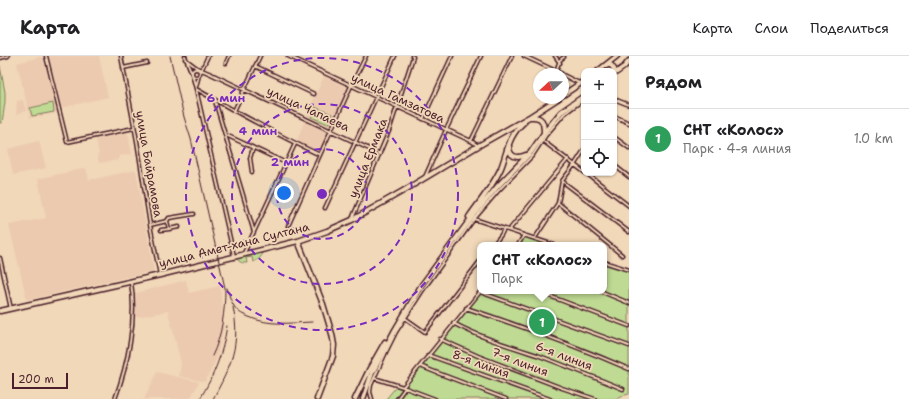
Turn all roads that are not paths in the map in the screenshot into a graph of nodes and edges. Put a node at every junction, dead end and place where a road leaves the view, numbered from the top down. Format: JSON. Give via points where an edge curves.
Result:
{"nodes":[{"id":1,"x":8,"y":56,"type":"edge"},
{"id":2,"x":46,"y":56,"type":"edge"},
{"id":3,"x":120,"y":56,"type":"edge"},
{"id":4,"x":185,"y":56,"type":"edge"},
{"id":5,"x":208,"y":56,"type":"edge"},
{"id":6,"x":229,"y":56,"type":"edge"},
{"id":7,"x":260,"y":56,"type":"edge"},
{"id":8,"x":288,"y":56,"type":"edge"},
{"id":9,"x":366,"y":56,"type":"edge"},
{"id":10,"x":395,"y":56,"type":"edge"},
{"id":11,"x":413,"y":56,"type":"edge"},
{"id":12,"x":452,"y":56,"type":"edge"},
{"id":13,"x":481,"y":56,"type":"edge"},
{"id":14,"x":512,"y":56,"type":"edge"},
{"id":15,"x":524,"y":56,"type":"edge"},
{"id":16,"x":555,"y":56,"type":"edge"},
{"id":17,"x":617,"y":56,"type":"edge"},
{"id":18,"x":564,"y":57,"type":"dead end"},
{"id":19,"x":0,"y":58,"type":"edge"},
{"id":20,"x":186,"y":59,"type":"junction"},
{"id":21,"x":629,"y":60,"type":"edge"},
{"id":22,"x":147,"y":63,"type":"dead end"},
{"id":23,"x":226,"y":63,"type":"dead end"},
{"id":24,"x":560,"y":63,"type":"junction"},
{"id":25,"x":255,"y":66,"type":"junction"},
{"id":26,"x":123,"y":68,"type":"junction"},
{"id":27,"x":197,"y":68,"type":"junction"},
{"id":28,"x":550,"y":68,"type":"edge"},
{"id":29,"x":558,"y":68,"type":"edge"},
{"id":30,"x":602,"y":68,"type":"joint"},
{"id":31,"x":613,"y":68,"type":"edge"},
{"id":32,"x":202,"y":70,"type":"junction"},
{"id":33,"x":617,"y":71,"type":"edge"},
{"id":34,"x":192,"y":74,"type":"junction"},
{"id":35,"x":200,"y":75,"type":"junction"},
{"id":36,"x":569,"y":77,"type":"edge"},
{"id":37,"x":581,"y":83,"type":"edge"},
{"id":38,"x":581,"y":84,"type":"edge"},
{"id":39,"x":351,"y":86,"type":"junction"},
{"id":40,"x":196,"y":89,"type":"junction"},
{"id":41,"x":244,"y":89,"type":"junction"},
{"id":42,"x":569,"y":91,"type":"edge"},
{"id":43,"x":314,"y":94,"type":"dead end"},
{"id":44,"x":376,"y":97,"type":"junction"},
{"id":45,"x":215,"y":99,"type":"junction"},
{"id":46,"x":581,"y":99,"type":"edge"},
{"id":47,"x":581,"y":100,"type":"edge"},
{"id":48,"x":617,"y":101,"type":"edge"},
{"id":49,"x":550,"y":104,"type":"edge"},
{"id":50,"x":629,"y":105,"type":"edge"},
{"id":51,"x":397,"y":107,"type":"junction"},
{"id":52,"x":234,"y":111,"type":"junction"},
{"id":53,"x":531,"y":116,"type":"junction"},
{"id":54,"x":617,"y":117,"type":"edge"},
{"id":55,"x":423,"y":119,"type":"junction"},
{"id":56,"x":629,"y":123,"type":"edge"},
{"id":57,"x":134,"y":128,"type":"junction"},
{"id":58,"x":331,"y":130,"type":"junction"},
{"id":59,"x":446,"y":130,"type":"junction"},
{"id":60,"x":544,"y":133,"type":"junction"},
{"id":61,"x":225,"y":135,"type":"junction"},
{"id":62,"x":499,"y":135,"type":"junction"},
{"id":63,"x":510,"y":139,"type":"junction"},
{"id":64,"x":617,"y":139,"type":"edge"},
{"id":65,"x":543,"y":141,"type":"junction"},
{"id":66,"x":356,"y":142,"type":"junction"},
{"id":67,"x":471,"y":142,"type":"junction"},
{"id":68,"x":295,"y":144,"type":"junction"},
{"id":69,"x":478,"y":146,"type":"junction"},
{"id":70,"x":253,"y":147,"type":"junction"},
{"id":71,"x":629,"y":148,"type":"edge"},
{"id":72,"x":531,"y":152,"type":"junction"},
{"id":73,"x":380,"y":154,"type":"junction"},
{"id":74,"x":320,"y":155,"type":"junction"},
{"id":75,"x":581,"y":155,"type":"edge"},
{"id":76,"x":568,"y":159,"type":"junction"},
{"id":77,"x":286,"y":163,"type":"junction"},
{"id":78,"x":575,"y":164,"type":"junction"},
{"id":79,"x":617,"y":167,"type":"edge"},
{"id":80,"x":581,"y":169,"type":"edge"},
{"id":81,"x":252,"y":172,"type":"dead end"},
{"id":82,"x":590,"y":176,"type":"edge"},
{"id":83,"x":629,"y":177,"type":"edge"},
{"id":84,"x":424,"y":178,"type":"junction"},
{"id":85,"x":562,"y":182,"type":"junction"},
{"id":86,"x":558,"y":202,"type":"junction"},
{"id":87,"x":629,"y":206,"type":"edge"},
{"id":88,"x":326,"y":208,"type":"dead end"},
{"id":89,"x":194,"y":214,"type":"dead end"},
{"id":90,"x":474,"y":219,"type":"junction"},
{"id":91,"x":352,"y":220,"type":"junction"},
{"id":92,"x":167,"y":221,"type":"junction"},
{"id":93,"x":150,"y":225,"type":"junction"},
{"id":94,"x":288,"y":226,"type":"dead end"},
{"id":95,"x":179,"y":227,"type":"dead end"},
{"id":96,"x":168,"y":229,"type":"junction"},
{"id":97,"x":504,"y":229,"type":"junction"},
{"id":98,"x":162,"y":230,"type":"dead end"},
{"id":99,"x":509,"y":230,"type":"junction"},
{"id":100,"x":254,"y":232,"type":"junction"},
{"id":101,"x":629,"y":232,"type":"edge"},
{"id":102,"x":524,"y":235,"type":"junction"},
{"id":103,"x":535,"y":238,"type":"junction"},
{"id":104,"x":298,"y":241,"type":"junction"},
{"id":105,"x":495,"y":242,"type":"edge"},
{"id":106,"x":520,"y":242,"type":"edge"},
{"id":107,"x":546,"y":242,"type":"edge"},
{"id":108,"x":606,"y":242,"type":"edge"},
{"id":109,"x":607,"y":243,"type":"edge"},
{"id":110,"x":244,"y":254,"type":"junction"},
{"id":111,"x":622,"y":255,"type":"dead end"},
{"id":112,"x":234,"y":257,"type":"junction"},
{"id":113,"x":0,"y":258,"type":"edge"},
{"id":114,"x":607,"y":263,"type":"edge"},
{"id":115,"x":477,"y":265,"type":"edge"},
{"id":116,"x":629,"y":270,"type":"edge"},
{"id":117,"x":160,"y":275,"type":"junction"},
{"id":118,"x":130,"y":281,"type":"junction"},
{"id":119,"x":478,"y":294,"type":"edge"},
{"id":120,"x":488,"y":294,"type":"edge"},
{"id":121,"x":544,"y":294,"type":"edge"},
{"id":122,"x":607,"y":294,"type":"edge"},
{"id":123,"x":629,"y":303,"type":"edge"},
{"id":124,"x":11,"y":308,"type":"junction"},
{"id":125,"x":466,"y":308,"type":"junction"},
{"id":126,"x":0,"y":311,"type":"edge"},
{"id":127,"x":405,"y":318,"type":"junction"},
{"id":128,"x":454,"y":323,"type":"junction"},
{"id":129,"x":629,"y":326,"type":"edge"},
{"id":130,"x":440,"y":340,"type":"junction"},
{"id":131,"x":629,"y":346,"type":"edge"},
{"id":132,"x":428,"y":354,"type":"junction"},
{"id":133,"x":420,"y":366,"type":"junction"},
{"id":134,"x":629,"y":369,"type":"edge"},
{"id":135,"x":374,"y":378,"type":"junction"},
{"id":136,"x":404,"y":387,"type":"junction"},
{"id":137,"x":623,"y":389,"type":"dead end"},
{"id":138,"x":115,"y":399,"type":"edge"},
{"id":139,"x":317,"y":399,"type":"edge"},
{"id":140,"x":355,"y":399,"type":"edge"},
{"id":141,"x":364,"y":399,"type":"edge"},
{"id":142,"x":372,"y":399,"type":"edge"},
{"id":143,"x":398,"y":399,"type":"edge"},
{"id":144,"x":436,"y":399,"type":"edge"},
{"id":145,"x":506,"y":399,"type":"edge"},
{"id":146,"x":550,"y":399,"type":"edge"},
{"id":147,"x":595,"y":399,"type":"edge"}],
"edges":[{"from":1,"to":19,"type":"street"},
{"from":2,"to":57,"type":"street","via":[[67,142]]},
{"from":3,"to":26,"type":"street","name":"улица Байрамова"},
{"from":4,"to":20,"type":"street"},
{"from":5,"to":32,"type":"street"},
{"from":6,"to":23,"type":"street"},
{"from":7,"to":25,"type":"street"},
{"from":8,"to":39,"type":"street","name":"улица Гамзатова"},
{"from":9,"to":39,"type":"street"},
{"from":10,"to":44,"type":"street"},
{"from":11,"to":51,"type":"street","name":"улица Ермака"},
{"from":12,"to":55,"type":"street"},
{"from":13,"to":59,"type":"street"},
{"from":14,"to":67,"type":"street"},
{"from":15,"to":28,"type":"street"},
{"from":16,"to":24,"type":"street"},
{"from":17,"to":30,"type":"main road"},
{"from":18,"to":24,"type":"street"},
{"from":20,"to":27,"type":"street","name":"улица Чапаева"},
{"from":20,"to":34,"type":"street"},
{"from":21,"to":33,"type":"main road"},
{"from":22,"to":26,"type":"street"},
{"from":24,"to":29,"type":"street"},
{"from":25,"to":41,"type":"street"},
{"from":25,"to":43,"type":"street"},
{"from":26,"to":57,"type":"street","name":"улица Байрамова"},
{"from":27,"to":32,"type":"street","name":"улица Чапаева"},
{"from":27,"to":34,"type":"street","via":[[192,70]]},
{"from":27,"to":35,"type":"street"},
{"from":30,"to":31,"type":"main road","via":[[611,65]]},
{"from":32,"to":35,"type":"street"},
{"from":32,"to":41,"type":"street","name":"улица Чапаева"},
{"from":34,"to":35,"type":"street","via":[[195,77]]},
{"from":34,"to":40,"type":"street"},
{"from":35,"to":40,"type":"street"},
{"from":36,"to":37,"type":"street"},
{"from":38,"to":42,"type":"main road"},
{"from":39,"to":44,"type":"street","name":"улица Гамзатова"},
{"from":39,"to":58,"type":"street"},
{"from":40,"to":45,"type":"street"},
{"from":40,"to":112,"type":"street"},
{"from":41,"to":52,"type":"street"},
{"from":41,"to":58,"type":"street","name":"улица Чапаева"},
{"from":44,"to":51,"type":"street","name":"улица Гамзатова"},
{"from":44,"to":66,"type":"street"},
{"from":45,"to":52,"type":"street"},
{"from":45,"to":61,"type":"street"},
{"from":46,"to":60,"type":"main road","via":[[561,112]]},
{"from":47,"to":65,"type":"street","via":[[564,114]]},
{"from":48,"to":50,"type":"street"},
{"from":49,"to":53,"type":"main road"},
{"from":51,"to":55,"type":"street","name":"улица Гамзатова"},
{"from":51,"to":73,"type":"street","name":"улица Ермака"},
{"from":52,"to":68,"type":"street"},
{"from":53,"to":60,"type":"main road","via":[[541,119]]},
{"from":53,"to":62,"type":"main road","name":"улица Амет-хана Султана"},
{"from":53,"to":63,"type":"main road"},
{"from":54,"to":56,"type":"street"},
{"from":55,"to":59,"type":"street","name":"улица Гамзатова"},
{"from":57,"to":93,"type":"street","name":"улица Байрамова"},
{"from":58,"to":66,"type":"street","name":"улица Чапаева"},
{"from":58,"to":74,"type":"street"},
{"from":59,"to":67,"type":"street","name":"улица Гамзатова"},
{"from":59,"to":84,"type":"street"},
{"from":60,"to":72,"type":"main road"},
{"from":61,"to":70,"type":"street"},
{"from":61,"to":100,"type":"street"},
{"from":62,"to":63,"type":"main road","via":[[507,133]]},
{"from":62,"to":69,"type":"main road","name":"улица Амет-хана Султана"},
{"from":63,"to":72,"type":"main road","via":[[509,148],[512,156],[520,157]]},
{"from":63,"to":140,"type":"main road","via":[[492,186],[420,283]]},
{"from":64,"to":71,"type":"street"},
{"from":65,"to":76,"type":"street"},
{"from":65,"to":90,"type":"street"},
{"from":66,"to":73,"type":"street","name":"улица Чапаева"},
{"from":66,"to":88,"type":"street"},
{"from":67,"to":69,"type":"street","name":"улица Гамзатова"},
{"from":68,"to":74,"type":"street"},
{"from":68,"to":77,"type":"street"},
{"from":69,"to":84,"type":"main road","name":"улица Амет-хана Султана"},
{"from":70,"to":77,"type":"street"},
{"from":70,"to":81,"type":"street","via":[[250,158]]},
{"from":72,"to":141,"type":"main road","via":[[492,193],[421,286],[372,373]]},
{"from":73,"to":91,"type":"street","name":"улица Ермака"},
{"from":74,"to":94,"type":"street"},
{"from":75,"to":78,"type":"street"},
{"from":76,"to":78,"type":"street"},
{"from":76,"to":99,"type":"street"},
{"from":77,"to":100,"type":"street"},
{"from":78,"to":80,"type":"street"},
{"from":78,"to":85,"type":"street"},
{"from":79,"to":83,"type":"street"},
{"from":82,"to":87,"type":"street"},
{"from":84,"to":91,"type":"main road","name":"улица Амет-хана Султана"},
{"from":85,"to":86,"type":"street"},
{"from":85,"to":101,"type":"street"},
{"from":86,"to":103,"type":"street"},
{"from":86,"to":108,"type":"street"},
{"from":89,"to":92,"type":"street","via":[[169,218]]},
{"from":90,"to":97,"type":"street"},
{"from":90,"to":127,"type":"street"},
{"from":91,"to":104,"type":"main road","name":"улица Амет-хана Султана"},
{"from":92,"to":93,"type":"street"},
{"from":92,"to":96,"type":"street"},
{"from":93,"to":117,"type":"street","name":"улица Байрамова"},
{"from":95,"to":96,"type":"street"},
{"from":96,"to":98,"type":"street"},
{"from":97,"to":99,"type":"street"},
{"from":97,"to":105,"type":"street"},
{"from":99,"to":102,"type":"street"},
{"from":100,"to":110,"type":"street"},
{"from":102,"to":103,"type":"street"},
{"from":102,"to":106,"type":"street"},
{"from":103,"to":107,"type":"street"},
{"from":104,"to":110,"type":"main road","name":"улица Амет-хана Султана"},
{"from":104,"to":139,"type":"main road","via":[[323,304],[334,345],[333,356]]},
{"from":109,"to":111,"type":"street"},
{"from":110,"to":112,"type":"main road","name":"улица Амет-хана Султана"},
{"from":112,"to":117,"type":"main road","name":"улица Амет-хана Султана"},
{"from":113,"to":124,"type":"street"},
{"from":114,"to":116,"type":"street"},
{"from":115,"to":127,"type":"street","via":[[425,332]]},
{"from":117,"to":118,"type":"main road","name":"улица Амет-хана Султана"},
{"from":118,"to":124,"type":"main road","name":"улица Амет-хана Султана"},
{"from":118,"to":138,"type":"street","via":[[133,293],[130,340],[123,377]]},
{"from":119,"to":125,"type":"street"},
{"from":120,"to":131,"type":"street"},
{"from":121,"to":129,"type":"street"},
{"from":122,"to":123,"type":"street"},
{"from":124,"to":126,"type":"main road","name":"улица Амет-хана Султана"},
{"from":125,"to":128,"type":"street"},
{"from":125,"to":134,"type":"street"},
{"from":127,"to":135,"type":"street"},
{"from":128,"to":130,"type":"street"},
{"from":128,"to":137,"type":"street","name":"6-я линия"},
{"from":130,"to":132,"type":"street"},
{"from":130,"to":147,"type":"street","name":"7-я линия"},
{"from":132,"to":133,"type":"street"},
{"from":132,"to":146,"type":"street","name":"8-я линия"},
{"from":133,"to":136,"type":"street"},
{"from":133,"to":145,"type":"street"},
{"from":135,"to":136,"type":"street"},
{"from":135,"to":142,"type":"street","via":[[370,392]]},
{"from":136,"to":143,"type":"street"},
{"from":136,"to":144,"type":"street"}]}
